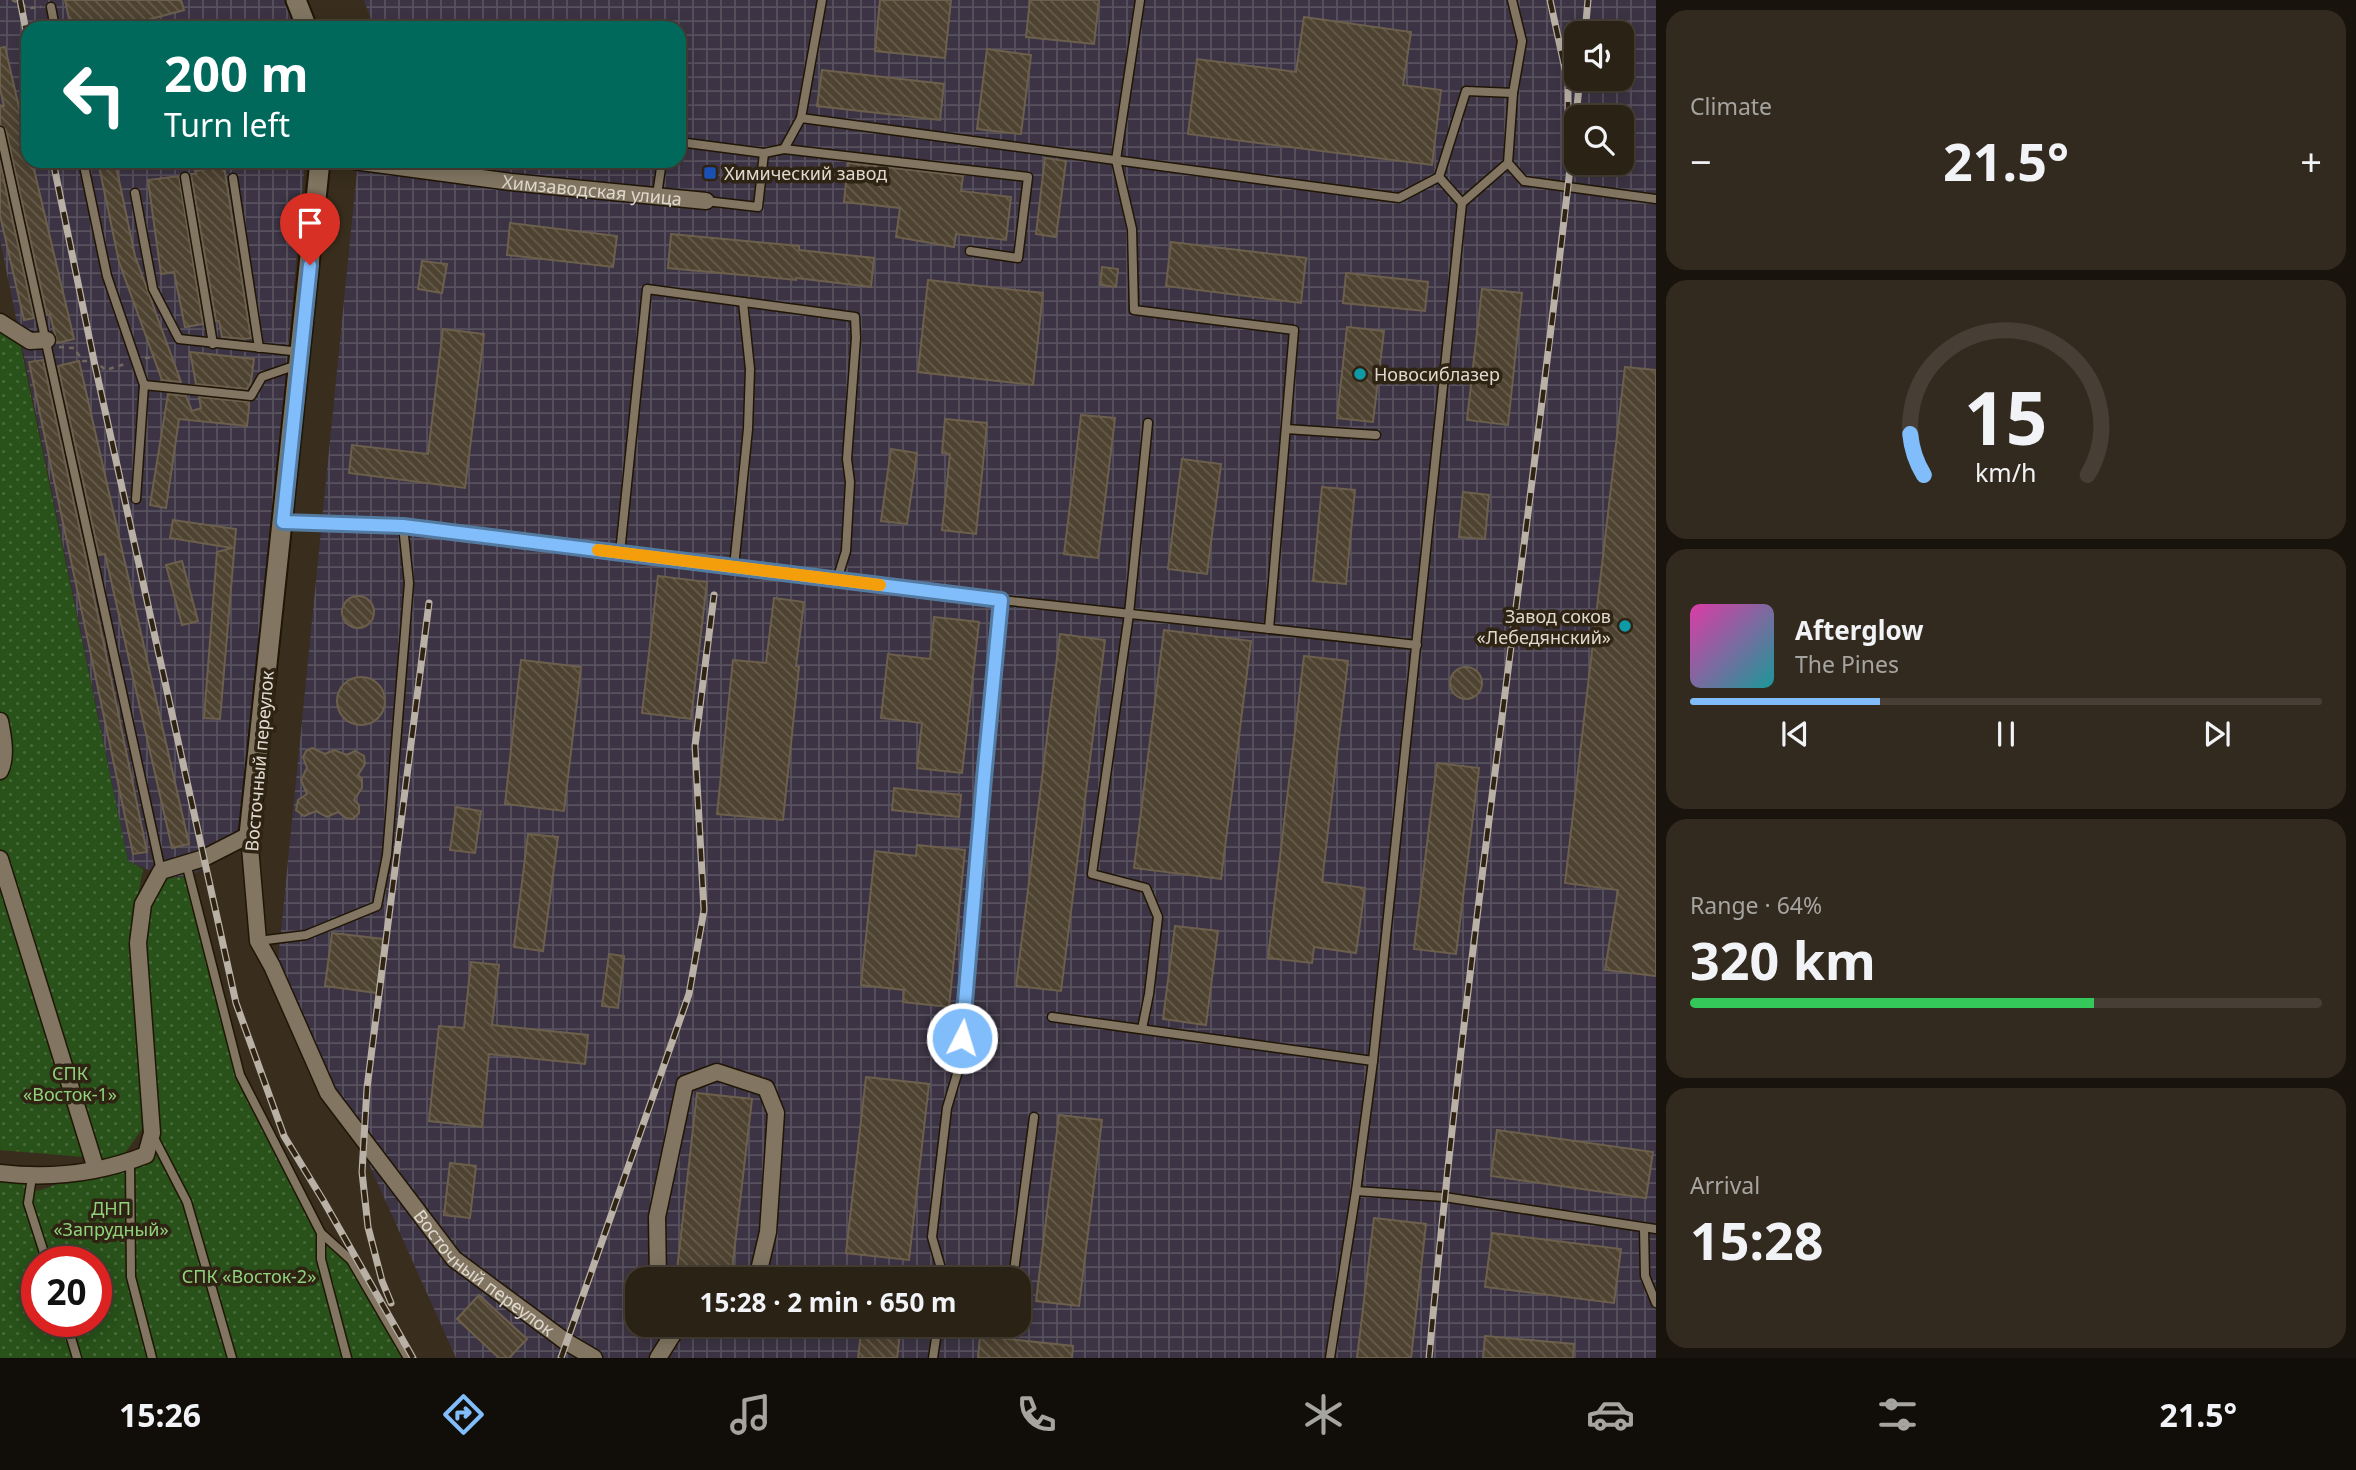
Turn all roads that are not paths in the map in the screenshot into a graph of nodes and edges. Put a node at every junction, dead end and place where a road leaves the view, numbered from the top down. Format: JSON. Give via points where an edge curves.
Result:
{"nodes":[{"id":1,"x":296,"y":0,"type":"edge"},
{"id":2,"x":822,"y":0,"type":"edge"},
{"id":3,"x":1140,"y":0,"type":"edge"},
{"id":4,"x":1512,"y":0,"type":"edge"},
{"id":5,"x":51,"y":7,"type":"road end"},
{"id":6,"x":54,"y":21,"type":"edge"},
{"id":7,"x":304,"y":21,"type":"edge"},
{"id":8,"x":1513,"y":93,"type":"junction"},
{"id":9,"x":801,"y":118,"type":"junction"},
{"id":10,"x":0,"y":131,"type":"edge"},
{"id":11,"x":686,"y":143,"type":"edge"},
{"id":12,"x":784,"y":149,"type":"junction"},
{"id":13,"x":764,"y":153,"type":"junction"},
{"id":14,"x":1116,"y":160,"type":"junction"},
{"id":15,"x":1508,"y":163,"type":"junction"},
{"id":16,"x":84,"y":168,"type":"edge"},
{"id":17,"x":319,"y":168,"type":"edge"},
{"id":18,"x":407,"y":168,"type":"edge"},
{"id":19,"x":661,"y":168,"type":"edge"},
{"id":20,"x":185,"y":177,"type":"dead end"},
{"id":21,"x":1439,"y":177,"type":"junction"},
{"id":22,"x":233,"y":178,"type":"dead end"},
{"id":23,"x":135,"y":193,"type":"dead end"},
{"id":24,"x":657,"y":195,"type":"junction"},
{"id":25,"x":1656,"y":199,"type":"edge"},
{"id":26,"x":706,"y":201,"type":"joint"},
{"id":27,"x":1462,"y":203,"type":"junction"},
{"id":28,"x":970,"y":251,"type":"dead end"},
{"id":29,"x":743,"y":302,"type":"junction"},
{"id":30,"x":0,"y":323,"type":"edge"},
{"id":31,"x":48,"y":344,"type":"junction"},
{"id":32,"x":213,"y":344,"type":"junction"},
{"id":33,"x":259,"y":348,"type":"junction"},
{"id":34,"x":300,"y":358,"type":"junction"},
{"id":35,"x":144,"y":385,"type":"junction"},
{"id":36,"x":1148,"y":423,"type":"dead end"},
{"id":37,"x":1286,"y":429,"type":"junction"},
{"id":38,"x":1376,"y":435,"type":"dead end"},
{"id":39,"x":136,"y":499,"type":"dead end"},
{"id":40,"x":283,"y":522,"type":"junction"},
{"id":41,"x":403,"y":526,"type":"junction"},
{"id":42,"x":620,"y":553,"type":"junction"},
{"id":43,"x":734,"y":567,"type":"junction"},
{"id":44,"x":837,"y":580,"type":"junction"},
{"id":45,"x":1001,"y":600,"type":"junction"},
{"id":46,"x":1129,"y":614,"type":"junction"},
{"id":47,"x":1269,"y":629,"type":"junction"},
{"id":48,"x":1417,"y":645,"type":"junction"},
{"id":49,"x":0,"y":721,"type":"edge"},
{"id":50,"x":0,"y":771,"type":"edge"},
{"id":51,"x":249,"y":835,"type":"junction"},
{"id":52,"x":0,"y":859,"type":"edge"},
{"id":53,"x":186,"y":863,"type":"junction"},
{"id":54,"x":161,"y":871,"type":"junction"},
{"id":55,"x":258,"y":941,"type":"junction"},
{"id":56,"x":1052,"y":1017,"type":"dead end"},
{"id":57,"x":1142,"y":1029,"type":"junction"},
{"id":58,"x":1373,"y":1061,"type":"junction"},
{"id":59,"x":1034,"y":1117,"type":"dead end"},
{"id":60,"x":152,"y":1133,"type":"junction"},
{"id":61,"x":130,"y":1161,"type":"junction"},
{"id":62,"x":96,"y":1169,"type":"junction"},
{"id":63,"x":0,"y":1173,"type":"edge"},
{"id":64,"x":32,"y":1177,"type":"junction"},
{"id":65,"x":1356,"y":1191,"type":"junction"},
{"id":66,"x":1643,"y":1228,"type":"junction"},
{"id":67,"x":1656,"y":1229,"type":"edge"},
{"id":68,"x":321,"y":1233,"type":"junction"},
{"id":69,"x":42,"y":1246,"type":"edge"},
{"id":70,"x":658,"y":1267,"type":"edge"},
{"id":71,"x":760,"y":1267,"type":"edge"},
{"id":72,"x":941,"y":1267,"type":"edge"},
{"id":73,"x":1015,"y":1267,"type":"edge"},
{"id":74,"x":1656,"y":1303,"type":"edge"},
{"id":75,"x":71,"y":1337,"type":"edge"},
{"id":76,"x":671,"y":1337,"type":"edge"},
{"id":77,"x":936,"y":1337,"type":"edge"},
{"id":78,"x":77,"y":1358,"type":"edge"},
{"id":79,"x":152,"y":1358,"type":"edge"},
{"id":80,"x":232,"y":1358,"type":"edge"},
{"id":81,"x":347,"y":1358,"type":"edge"},
{"id":82,"x":408,"y":1358,"type":"edge"},
{"id":83,"x":594,"y":1358,"type":"edge"},
{"id":84,"x":658,"y":1358,"type":"edge"},
{"id":85,"x":933,"y":1358,"type":"edge"},
{"id":86,"x":1330,"y":1358,"type":"edge"}],
"edges":[{"from":1,"to":7,"type":"street"},
{"from":2,"to":9,"type":"lane"},
{"from":3,"to":14,"type":"lane"},
{"from":4,"to":8,"type":"lane","via":[[1522,41]]},
{"from":5,"to":6,"type":"lane"},
{"from":8,"to":15,"type":"lane"},
{"from":8,"to":21,"type":"lane","via":[[1466,91]]},
{"from":9,"to":12,"type":"lane"},
{"from":9,"to":14,"type":"lane"},
{"from":10,"to":31,"type":"lane"},
{"from":11,"to":13,"type":"lane"},
{"from":12,"to":13,"type":"lane"},
{"from":12,"to":28,"type":"lane","via":[[1028,177],[1018,258]]},
{"from":13,"to":26,"type":"lane","via":[[758,207]]},
{"from":14,"to":21,"type":"lane","via":[[1399,198]]},
{"from":14,"to":37,"type":"lane","via":[[1132,229],[1133,310],[1294,330]]},
{"from":15,"to":25,"type":"lane","via":[[1524,181]]},
{"from":15,"to":27,"type":"lane"},
{"from":16,"to":35,"type":"lane","via":[[107,276]]},
{"from":17,"to":34,"type":"street","name":"Восточный переулок"},
{"from":18,"to":24,"type":"street","name":"Химзаводская улица"},
{"from":19,"to":24,"type":"lane"},
{"from":20,"to":32,"type":"lane"},
{"from":21,"to":27,"type":"lane"},
{"from":22,"to":33,"type":"lane"},
{"from":23,"to":32,"type":"lane","via":[[153,289],[179,339]]},
{"from":24,"to":26,"type":"street","name":"Химзаводская улица"},
{"from":27,"to":48,"type":"lane"},
{"from":29,"to":42,"type":"lane","via":[[647,289]]},
{"from":29,"to":43,"type":"lane","via":[[750,369],[748,429]]},
{"from":29,"to":44,"type":"lane","via":[[855,317],[846,551]]},
{"from":30,"to":31,"type":"street","via":[[30,341]]},
{"from":31,"to":54,"type":"lane"},
{"from":32,"to":33,"type":"lane"},
{"from":33,"to":34,"type":"lane"},
{"from":34,"to":35,"type":"lane","via":[[262,377],[251,396]]},
{"from":34,"to":40,"type":"street","name":"Восточный переулок"},
{"from":35,"to":39,"type":"lane"},
{"from":36,"to":46,"type":"lane"},
{"from":37,"to":38,"type":"lane"},
{"from":37,"to":47,"type":"lane"},
{"from":40,"to":41,"type":"lane"},
{"from":40,"to":51,"type":"street","name":"Восточный переулок"},
{"from":41,"to":42,"type":"lane"},
{"from":41,"to":55,"type":"lane","via":[[409,583],[387,855],[377,906],[306,935]]},
{"from":42,"to":43,"type":"lane"},
{"from":43,"to":44,"type":"lane"},
{"from":44,"to":45,"type":"lane"},
{"from":45,"to":46,"type":"lane"},
{"from":45,"to":72,"type":"lane","via":[[960,1064],[947,1108],[932,1237]]},
{"from":46,"to":47,"type":"lane"},
{"from":46,"to":57,"type":"lane","via":[[1093,874],[1146,888],[1158,917]]},
{"from":47,"to":48,"type":"lane"},
{"from":48,"to":58,"type":"lane"},
{"from":49,"to":50,"type":"street"},
{"from":51,"to":53,"type":"street"},
{"from":51,"to":55,"type":"street","name":"Восточный переулок"},
{"from":52,"to":62,"type":"street"},
{"from":53,"to":54,"type":"street"},
{"from":53,"to":68,"type":"lane","via":[[240,1075]]},
{"from":54,"to":60,"type":"street","via":[[143,904],[138,943]]},
{"from":55,"to":83,"type":"street","name":"Восточный переулок","via":[[328,1093],[454,1259]]},
{"from":56,"to":57,"type":"lane"},
{"from":57,"to":58,"type":"lane"},
{"from":58,"to":65,"type":"lane"},
{"from":59,"to":73,"type":"lane"},
{"from":60,"to":61,"type":"street","via":[[146,1155]]},
{"from":60,"to":80,"type":"lane","via":[[187,1202]]},
{"from":61,"to":62,"type":"street"},
{"from":61,"to":79,"type":"lane","via":[[131,1277]]},
{"from":62,"to":64,"type":"street"},
{"from":63,"to":64,"type":"street"},
{"from":64,"to":69,"type":"lane","via":[[28,1203]]},
{"from":65,"to":66,"type":"lane","via":[[1444,1197]]},
{"from":65,"to":86,"type":"lane"},
{"from":66,"to":67,"type":"lane"},
{"from":66,"to":74,"type":"lane","via":[[1645,1276]]},
{"from":68,"to":81,"type":"lane","via":[[321,1259]]},
{"from":68,"to":82,"type":"lane","via":[[351,1260]]},
{"from":70,"to":71,"type":"street","via":[[657,1217],[685,1084],[717,1072],[766,1088],[776,1113],[768,1232]]},
{"from":75,"to":78,"type":"lane"},
{"from":76,"to":84,"type":"street"},
{"from":77,"to":85,"type":"lane"}]}
